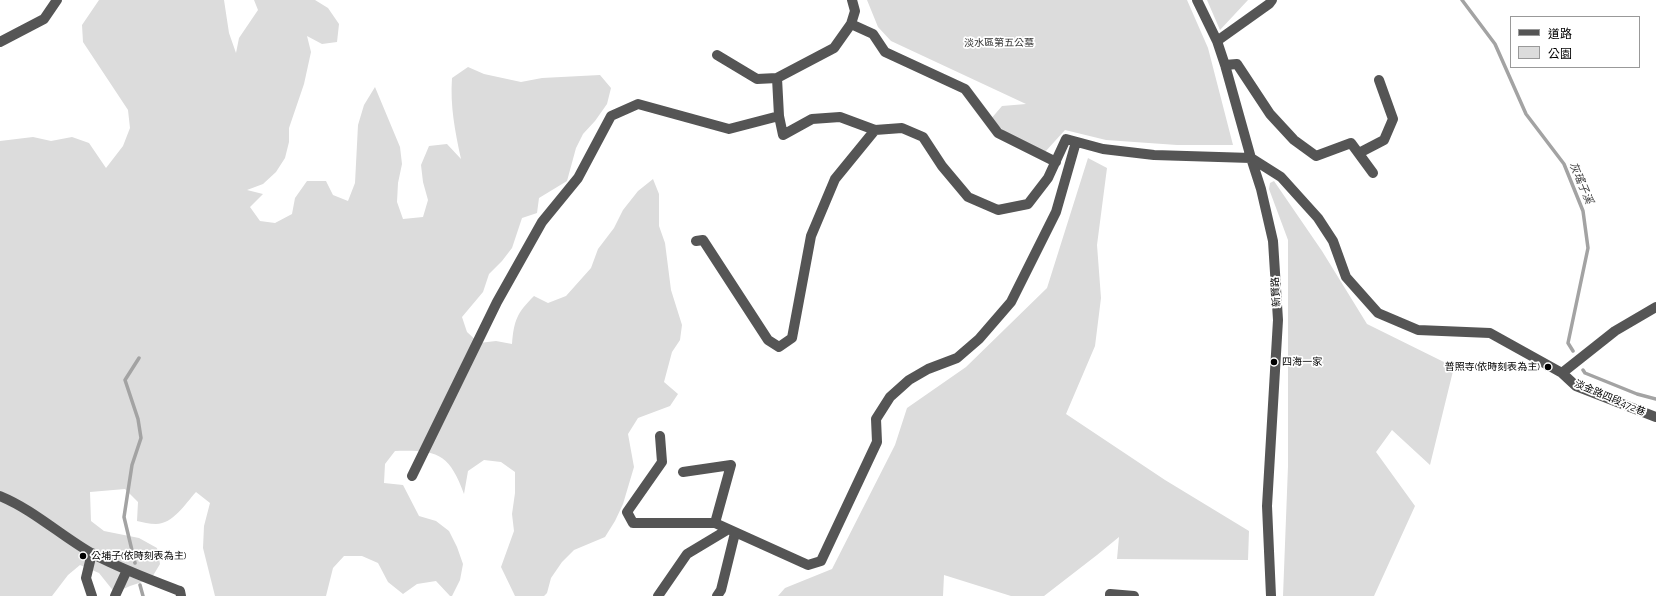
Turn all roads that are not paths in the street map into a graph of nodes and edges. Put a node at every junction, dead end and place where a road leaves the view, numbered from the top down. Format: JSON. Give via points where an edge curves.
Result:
{"nodes":[{"id":1,"x":57,"y":0,"type":"edge"},
{"id":2,"x":852,"y":0,"type":"edge"},
{"id":3,"x":1197,"y":0,"type":"edge"},
{"id":4,"x":1272,"y":0,"type":"edge"},
{"id":5,"x":851,"y":24,"type":"junction"},
{"id":6,"x":1217,"y":41,"type":"junction"},
{"id":7,"x":0,"y":42,"type":"edge"},
{"id":8,"x":717,"y":55,"type":"dead end"},
{"id":9,"x":1225,"y":65,"type":"junction"},
{"id":10,"x":777,"y":78,"type":"junction"},
{"id":11,"x":1379,"y":80,"type":"dead end"},
{"id":12,"x":779,"y":116,"type":"junction"},
{"id":13,"x":875,"y":130,"type":"junction"},
{"id":14,"x":1076,"y":142,"type":"junction"},
{"id":15,"x":1359,"y":153,"type":"junction"},
{"id":16,"x":1251,"y":158,"type":"junction"},
{"id":17,"x":1056,"y":162,"type":"junction"},
{"id":18,"x":1373,"y":173,"type":"dead end"},
{"id":19,"x":696,"y":241,"type":"dead end"},
{"id":20,"x":1656,"y":307,"type":"edge"},
{"id":21,"x":1562,"y":373,"type":"junction"},
{"id":22,"x":1656,"y":417,"type":"edge"},
{"id":23,"x":660,"y":436,"type":"dead end"},
{"id":24,"x":683,"y":472,"type":"dead end"},
{"id":25,"x":412,"y":476,"type":"dead end"},
{"id":26,"x":0,"y":496,"type":"edge"},
{"id":27,"x":715,"y":523,"type":"junction"},
{"id":28,"x":731,"y":531,"type":"junction"},
{"id":29,"x":92,"y":553,"type":"junction"},
{"id":30,"x":128,"y":570,"type":"junction"},
{"id":31,"x":92,"y":596,"type":"edge"},
{"id":32,"x":116,"y":596,"type":"edge"},
{"id":33,"x":182,"y":596,"type":"edge"},
{"id":34,"x":658,"y":596,"type":"edge"},
{"id":35,"x":717,"y":596,"type":"edge"},
{"id":36,"x":1110,"y":596,"type":"edge"},
{"id":37,"x":1134,"y":596,"type":"edge"},
{"id":38,"x":1272,"y":596,"type":"edge"}],
"edges":[{"from":1,"to":7,"type":"street","via":[[44,19]]},
{"from":2,"to":5,"type":"street","via":[[855,11]]},
{"from":3,"to":6,"type":"street","name":"新賢路"},
{"from":4,"to":6,"type":"street"},
{"from":5,"to":10,"type":"street","via":[[834,48]]},
{"from":5,"to":17,"type":"street","via":[[873,34],[885,52],[965,89],[998,133]]},
{"from":6,"to":9,"type":"street","name":"新賢路"},
{"from":8,"to":10,"type":"street","via":[[757,79]]},
{"from":9,"to":15,"type":"street","via":[[1237,64],[1270,114],[1294,140],[1316,156],[1351,143]]},
{"from":9,"to":16,"type":"street","name":"新賢路"},
{"from":10,"to":12,"type":"street"},
{"from":11,"to":15,"type":"street","via":[[1393,119],[1384,140]]},
{"from":12,"to":13,"type":"street","via":[[783,135],[812,120],[840,117]]},
{"from":12,"to":25,"type":"street","via":[[729,129],[638,104],[611,116],[578,178],[542,222],[497,302]]},
{"from":13,"to":17,"type":"street","via":[[902,128],[923,137],[942,166],[968,197],[998,210],[1028,204],[1048,178]]},
{"from":13,"to":19,"type":"street","via":[[835,179],[810,236],[792,338],[779,347],[768,340],[703,240]]},
{"from":14,"to":16,"type":"street","via":[[1103,149],[1154,156]]},
{"from":14,"to":17,"type":"street","via":[[1066,139]]},
{"from":14,"to":28,"type":"street","via":[[1056,212],[1011,302],[979,339],[957,358],[909,380],[890,397],[876,419],[877,442],[821,561],[808,566]]},
{"from":15,"to":18,"type":"street"},
{"from":16,"to":21,"type":"street","name":"淡金路四段472巷","via":[[1281,177],[1318,218],[1333,241],[1346,278],[1378,313],[1418,330],[1490,333]]},
{"from":16,"to":38,"type":"street","name":"新賢路","via":[[1273,241],[1278,320],[1267,506]]},
{"from":20,"to":21,"type":"street","via":[[1615,331]]},
{"from":21,"to":22,"type":"street","name":"淡金路四段472巷","via":[[1576,386]]},
{"from":23,"to":27,"type":"street","via":[[662,462],[627,512],[633,522]]},
{"from":24,"to":27,"type":"street","via":[[731,465]]},
{"from":26,"to":29,"type":"street","via":[[16,503]]},
{"from":27,"to":28,"type":"street"},
{"from":28,"to":34,"type":"street","via":[[688,554]]},
{"from":28,"to":35,"type":"street","via":[[721,590]]},
{"from":29,"to":30,"type":"street"},
{"from":29,"to":31,"type":"street","via":[[86,578]]},
{"from":30,"to":32,"type":"street"},
{"from":30,"to":33,"type":"street","via":[[180,591]]},
{"from":36,"to":37,"type":"street"}]}
